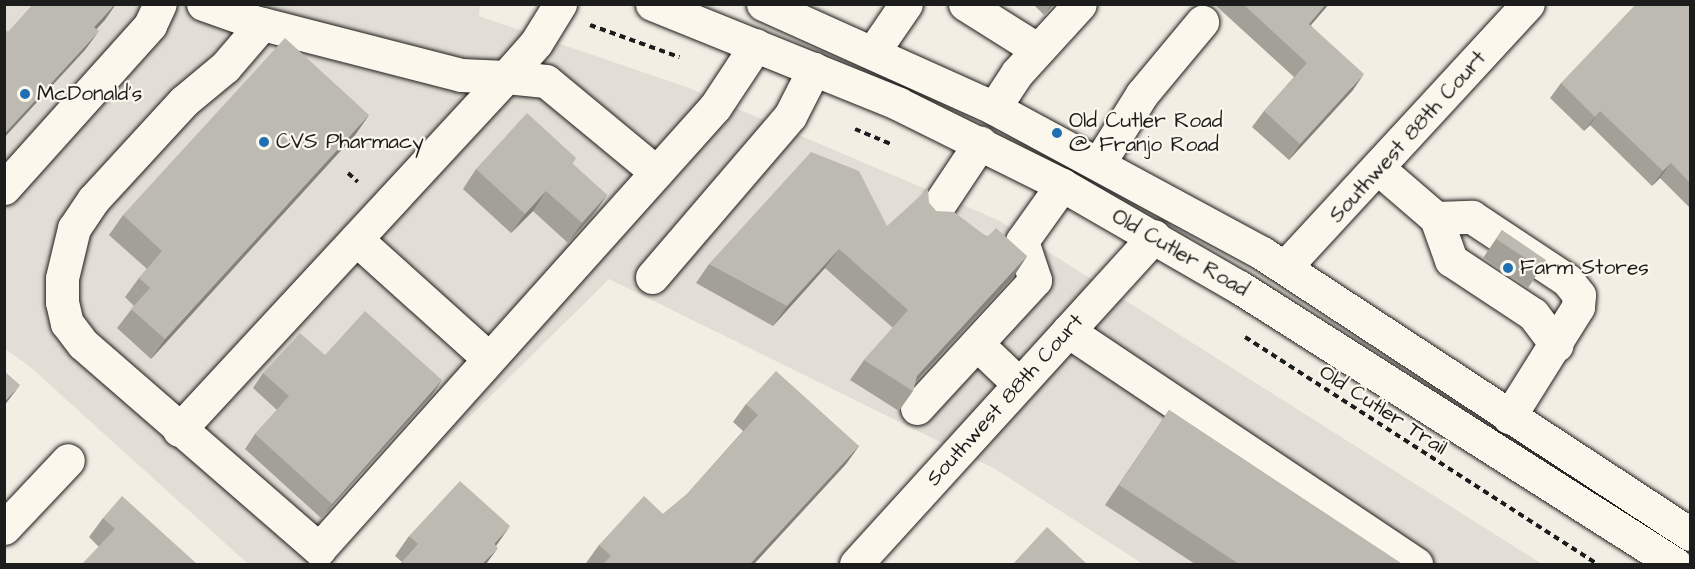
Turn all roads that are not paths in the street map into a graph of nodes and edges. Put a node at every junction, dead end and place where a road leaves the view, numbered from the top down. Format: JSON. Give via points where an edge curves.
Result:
{"nodes":[{"id":1,"x":160,"y":4,"type":"edge"},
{"id":2,"x":560,"y":4,"type":"edge"},
{"id":3,"x":652,"y":4,"type":"edge"},
{"id":4,"x":763,"y":4,"type":"edge"},
{"id":5,"x":906,"y":4,"type":"edge"},
{"id":6,"x":965,"y":4,"type":"edge"},
{"id":7,"x":1080,"y":4,"type":"edge"},
{"id":8,"x":1528,"y":4,"type":"edge"},
{"id":9,"x":211,"y":6,"type":"edge"},
{"id":10,"x":1202,"y":22,"type":"dead end"},
{"id":11,"x":262,"y":24,"type":"junction"},
{"id":12,"x":756,"y":45,"type":"junction"},
{"id":13,"x":130,"y":47,"type":"junction"},
{"id":14,"x":1038,"y":50,"type":"junction"},
{"id":15,"x":873,"y":52,"type":"junction"},
{"id":16,"x":814,"y":69,"type":"junction"},
{"id":17,"x":506,"y":77,"type":"junction"},
{"id":18,"x":994,"y":108,"type":"junction"},
{"id":19,"x":980,"y":143,"type":"junction"},
{"id":20,"x":4,"y":159,"type":"edge"},
{"id":21,"x":1099,"y":163,"type":"junction"},
{"id":22,"x":1379,"y":169,"type":"junction"},
{"id":23,"x":656,"y":172,"type":"junction"},
{"id":24,"x":4,"y":188,"type":"edge"},
{"id":25,"x":1072,"y":190,"type":"junction"},
{"id":26,"x":932,"y":215,"type":"edge"},
{"id":27,"x":1436,"y":218,"type":"junction"},
{"id":28,"x":1154,"y":236,"type":"junction"},
{"id":29,"x":356,"y":239,"type":"junction"},
{"id":30,"x":1285,"y":267,"type":"junction"},
{"id":31,"x":652,"y":277,"type":"dead end"},
{"id":32,"x":1068,"y":331,"type":"junction"},
{"id":33,"x":977,"y":344,"type":"junction"},
{"id":34,"x":1556,"y":345,"type":"junction"},
{"id":35,"x":487,"y":357,"type":"junction"},
{"id":36,"x":1020,"y":384,"type":"junction"},
{"id":37,"x":917,"y":408,"type":"edge"},
{"id":38,"x":1509,"y":417,"type":"junction"},
{"id":39,"x":179,"y":430,"type":"junction"},
{"id":40,"x":1489,"y":448,"type":"junction"},
{"id":41,"x":68,"y":460,"type":"dead end"},
{"id":42,"x":4,"y":528,"type":"edge"},
{"id":43,"x":1690,"y":534,"type":"edge"},
{"id":44,"x":856,"y":564,"type":"edge"},
{"id":45,"x":1416,"y":564,"type":"edge"},
{"id":46,"x":1675,"y":564,"type":"edge"}],
"edges":[{"from":1,"to":13,"type":"main road","via":[[150,25]]},
{"from":2,"to":17,"type":"main road","via":[[536,43]]},
{"from":3,"to":12,"type":"main road","name":"Old Cutler Road"},
{"from":4,"to":15,"type":"main road","name":"Old Cutler Road"},
{"from":5,"to":15,"type":"main road"},
{"from":6,"to":14,"type":"main road"},
{"from":7,"to":14,"type":"main road"},
{"from":8,"to":22,"type":"main road","name":"Southwest 88th Court"},
{"from":9,"to":11,"type":"main road"},
{"from":10,"to":21,"type":"main road","via":[[1142,94]]},
{"from":11,"to":17,"type":"main road","via":[[461,75]]},
{"from":11,"to":39,"type":"main road","via":[[225,67],[184,101],[93,200],[74,228],[62,278],[67,323],[83,344]]},
{"from":12,"to":16,"type":"main road","name":"Old Cutler Road"},
{"from":12,"to":23,"type":"main road","via":[[715,107]]},
{"from":13,"to":20,"type":"main road","via":[[92,61]]},
{"from":13,"to":24,"type":"main road"},
{"from":14,"to":18,"type":"main road"},
{"from":15,"to":18,"type":"main road","name":"Old Cutler Road"},
{"from":16,"to":19,"type":"main road","name":"Old Cutler Road"},
{"from":16,"to":31,"type":"main road","via":[[790,116]]},
{"from":17,"to":23,"type":"main road","via":[[546,81]]},
{"from":17,"to":29,"type":"main road"},
{"from":18,"to":21,"type":"main road","name":"Old Cutler Road"},
{"from":19,"to":25,"type":"main road","name":"Old Cutler Road"},
{"from":19,"to":26,"type":"main road"},
{"from":21,"to":25,"type":"main road"},
{"from":21,"to":30,"type":"main road","name":"Old Cutler Road"},
{"from":22,"to":27,"type":"main road"},
{"from":22,"to":30,"type":"main road","name":"Southwest 88th Court"},
{"from":23,"to":35,"type":"main road"},
{"from":25,"to":28,"type":"main road","name":"Old Cutler Road"},
{"from":25,"to":33,"type":"main road","via":[[1022,241],[1035,280]]},
{"from":27,"to":34,"type":"main road","via":[[1451,260],[1533,314]]},
{"from":27,"to":34,"type":"main road","via":[[1472,217],[1574,286],[1579,294],[1578,307]]},
{"from":28,"to":32,"type":"main road","name":"Southwest 88th Court"},
{"from":28,"to":40,"type":"main road","name":"Old Cutler Road"},
{"from":29,"to":35,"type":"main road"},
{"from":29,"to":39,"type":"main road"},
{"from":30,"to":38,"type":"main road","name":"Old Cutler Road"},
{"from":32,"to":36,"type":"main road","name":"Southwest 88th Court"},
{"from":32,"to":45,"type":"main road"},
{"from":33,"to":36,"type":"main road"},
{"from":33,"to":37,"type":"main road"},
{"from":34,"to":38,"type":"main road"},
{"from":35,"to":39,"type":"main road","via":[[319,549]]},
{"from":36,"to":44,"type":"main road","name":"Southwest 88th Court"},
{"from":38,"to":40,"type":"main road"},
{"from":38,"to":43,"type":"main road","name":"Old Cutler Road"},
{"from":40,"to":46,"type":"main road","name":"Old Cutler Road"},
{"from":41,"to":42,"type":"main road"}]}
